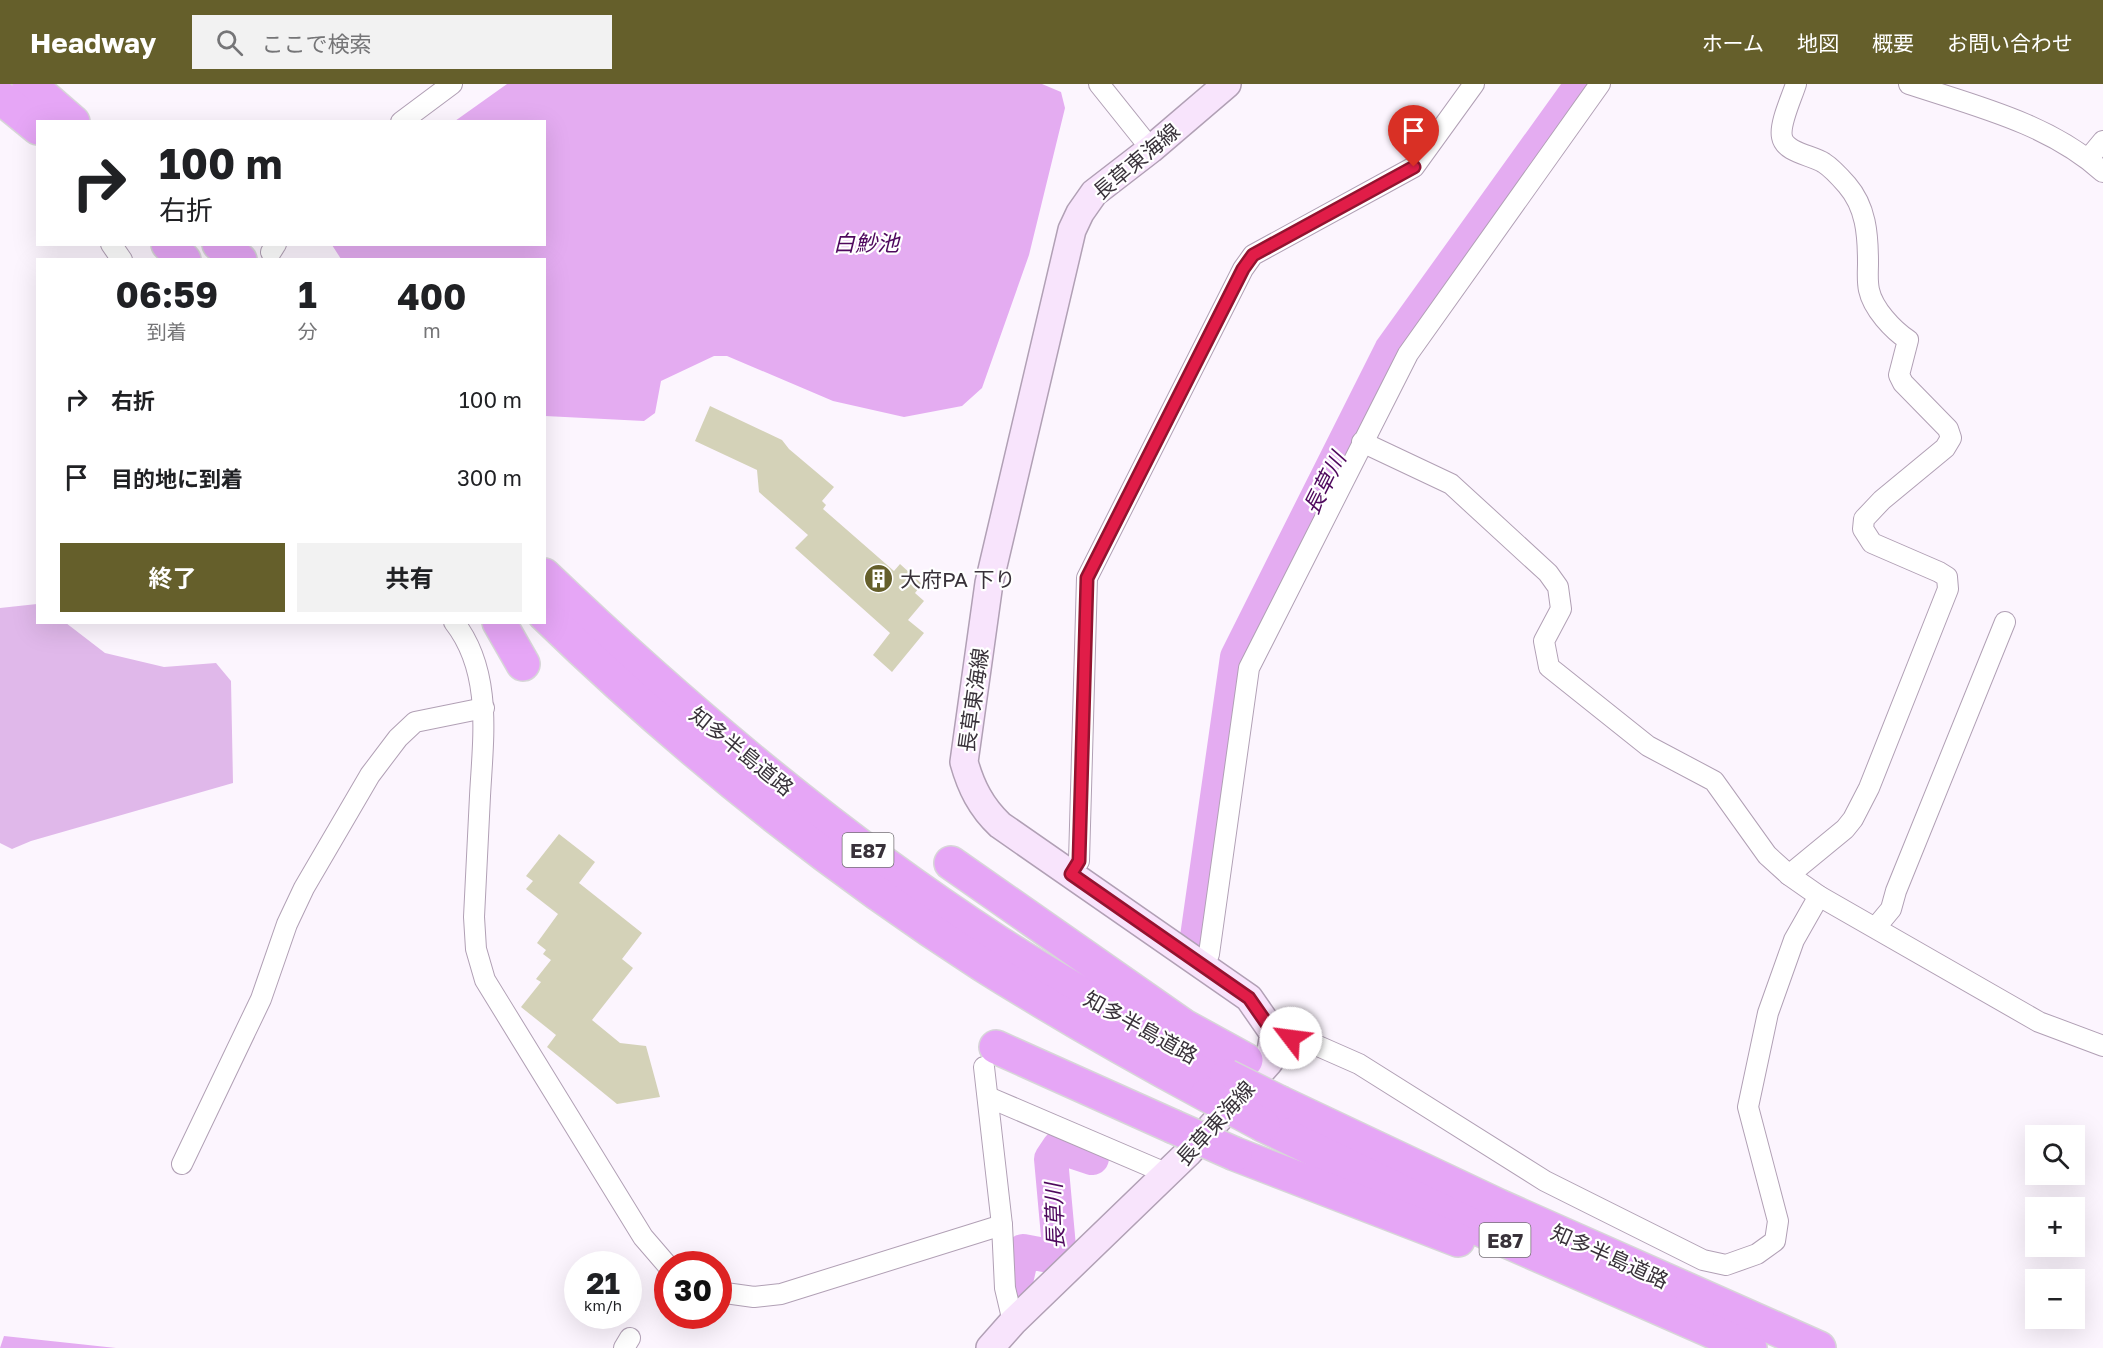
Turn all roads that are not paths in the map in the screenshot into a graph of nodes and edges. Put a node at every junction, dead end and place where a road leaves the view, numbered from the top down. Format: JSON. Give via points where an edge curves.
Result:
{"nodes":[{"id":1,"x":29,"y":84,"type":"edge"},
{"id":2,"x":452,"y":84,"type":"edge"},
{"id":3,"x":1099,"y":84,"type":"edge"},
{"id":4,"x":1227,"y":84,"type":"edge"},
{"id":5,"x":1474,"y":84,"type":"edge"},
{"id":6,"x":1600,"y":84,"type":"edge"},
{"id":7,"x":1796,"y":84,"type":"edge"},
{"id":8,"x":1909,"y":84,"type":"edge"},
{"id":9,"x":0,"y":97,"type":"edge"},
{"id":10,"x":71,"y":120,"type":"edge"},
{"id":11,"x":404,"y":120,"type":"edge"},
{"id":12,"x":36,"y":126,"type":"edge"},
{"id":13,"x":2103,"y":141,"type":"edge"},
{"id":14,"x":1151,"y":149,"type":"junction"},
{"id":15,"x":2096,"y":166,"type":"edge"},
{"id":16,"x":170,"y":246,"type":"edge"},
{"id":17,"x":212,"y":246,"type":"edge"},
{"id":18,"x":230,"y":246,"type":"edge"},
{"id":19,"x":262,"y":252,"type":"edge"},
{"id":20,"x":182,"y":258,"type":"edge"},
{"id":21,"x":223,"y":258,"type":"edge"},
{"id":22,"x":1362,"y":442,"type":"junction"},
{"id":23,"x":546,"y":577,"type":"edge"},
{"id":24,"x":546,"y":616,"type":"edge"},
{"id":25,"x":2005,"y":621,"type":"dead end"},
{"id":26,"x":456,"y":624,"type":"edge"},
{"id":27,"x":500,"y":624,"type":"edge"},
{"id":28,"x":523,"y":664,"type":"dead end"},
{"id":29,"x":484,"y":708,"type":"junction"},
{"id":30,"x":951,"y":863,"type":"dead end"},
{"id":31,"x":1071,"y":874,"type":"junction"},
{"id":32,"x":1789,"y":875,"type":"junction"},
{"id":33,"x":1819,"y":896,"type":"junction"},
{"id":34,"x":1876,"y":927,"type":"junction"},
{"id":35,"x":1204,"y":967,"type":"junction"},
{"id":36,"x":1274,"y":1034,"type":"junction"},
{"id":37,"x":2103,"y":1046,"type":"edge"},
{"id":38,"x":990,"y":1057,"type":"joint"},
{"id":39,"x":1227,"y":1077,"type":"junction"},
{"id":40,"x":988,"y":1097,"type":"junction"},
{"id":41,"x":1280,"y":1105,"type":"junction"},
{"id":42,"x":182,"y":1164,"type":"dead end"},
{"id":43,"x":1168,"y":1174,"type":"junction"},
{"id":44,"x":1002,"y":1225,"type":"junction"},
{"id":45,"x":655,"y":1251,"type":"edge"},
{"id":46,"x":732,"y":1294,"type":"edge"},
{"id":47,"x":1631,"y":1296,"type":"junction"},
{"id":48,"x":1013,"y":1322,"type":"junction"},
{"id":49,"x":990,"y":1348,"type":"edge"},
{"id":50,"x":1750,"y":1348,"type":"edge"},
{"id":51,"x":1819,"y":1348,"type":"edge"}],
"edges":[{"from":1,"to":10,"type":"highway"},
{"from":2,"to":11,"type":"street"},
{"from":3,"to":14,"type":"street"},
{"from":4,"to":14,"type":"main road","name":"長草東海線"},
{"from":5,"to":31,"type":"street","via":[[1414,167],[1253,255],[1243,269],[1087,578],[1079,861]]},
{"from":6,"to":22,"type":"street","via":[[1408,354]]},
{"from":7,"to":32,"type":"street","via":[[1781,136],[1794,150],[1823,162],[1842,178],[1855,197],[1867,229],[1869,292],[1898,334],[1908,340],[1899,375],[1948,429],[1951,438],[1945,448],[1864,519],[1863,529],[1872,543],[1939,572],[1947,577],[1948,589],[1853,819]]},
{"from":8,"to":15,"type":"street","via":[[2012,118],[2047,134]]},
{"from":9,"to":12,"type":"highway"},
{"from":13,"to":15,"type":"street"},
{"from":14,"to":31,"type":"main road","name":"長草東海線","via":[[1094,193],[1072,230],[990,583],[964,762],[971,786],[987,813]]},
{"from":16,"to":20,"type":"highway"},
{"from":17,"to":21,"type":"highway"},
{"from":18,"to":19,"type":"highway"},
{"from":22,"to":32,"type":"street","via":[[1451,484],[1548,573],[1558,587],[1561,609],[1544,641],[1549,667],[1648,746],[1714,781],[1767,855]]},
{"from":22,"to":35,"type":"street","via":[[1249,668],[1209,954]]},
{"from":23,"to":39,"type":"highway","name":"知多半島道路","number":"E87","via":[[740,751],[911,882],[1078,992]]},
{"from":24,"to":39,"type":"highway","name":"知多半島道路","number":"E87","via":[[640,703],[734,782],[896,906],[1047,1004]]},
{"from":25,"to":34,"type":"street","via":[[1891,909]]},
{"from":26,"to":29,"type":"street","via":[[464,634],[479,674]]},
{"from":27,"to":28,"type":"highway"},
{"from":29,"to":42,"type":"street","via":[[415,722],[370,775],[304,888],[261,999]]},
{"from":29,"to":45,"type":"street","via":[[474,916],[476,949],[485,980]]},
{"from":30,"to":39,"type":"highway","via":[[1184,1026]]},
{"from":31,"to":35,"type":"main road","name":"長草東海線"},
{"from":32,"to":33,"type":"street"},
{"from":33,"to":34,"type":"street"},
{"from":33,"to":36,"type":"street","via":[[1794,940],[1768,1013],[1748,1107],[1778,1221],[1775,1242],[1757,1254],[1726,1265],[1703,1260],[1545,1181],[1359,1064],[1309,1042]]},
{"from":34,"to":37,"type":"street","via":[[2039,1022]]},
{"from":35,"to":36,"type":"main road","name":"長草東海線","via":[[1249,998]]},
{"from":36,"to":43,"type":"main road","name":"長草東海線","via":[[1269,1062]]},
{"from":38,"to":40,"type":"street"},
{"from":38,"to":47,"type":"highway","bridge":true,"via":[[1548,1275]]},
{"from":39,"to":41,"type":"highway","name":"知多半島道路","number":"E87","bridge":true},
{"from":39,"to":41,"type":"highway"},
{"from":40,"to":43,"type":"street"},
{"from":40,"to":44,"type":"street"},
{"from":41,"to":47,"type":"highway","name":"知多半島道路","number":"E87","via":[[1488,1233]]},
{"from":41,"to":51,"type":"highway","name":"知多半島道路"},
{"from":43,"to":48,"type":"main road","name":"長草東海線"},
{"from":44,"to":46,"type":"street","via":[[781,1294],[754,1297]]},
{"from":44,"to":48,"type":"street","via":[[1005,1288]]},
{"from":47,"to":50,"type":"highway","name":"知多半島道路","number":"E87"},
{"from":48,"to":49,"type":"main road","name":"長草東海線"}]}
